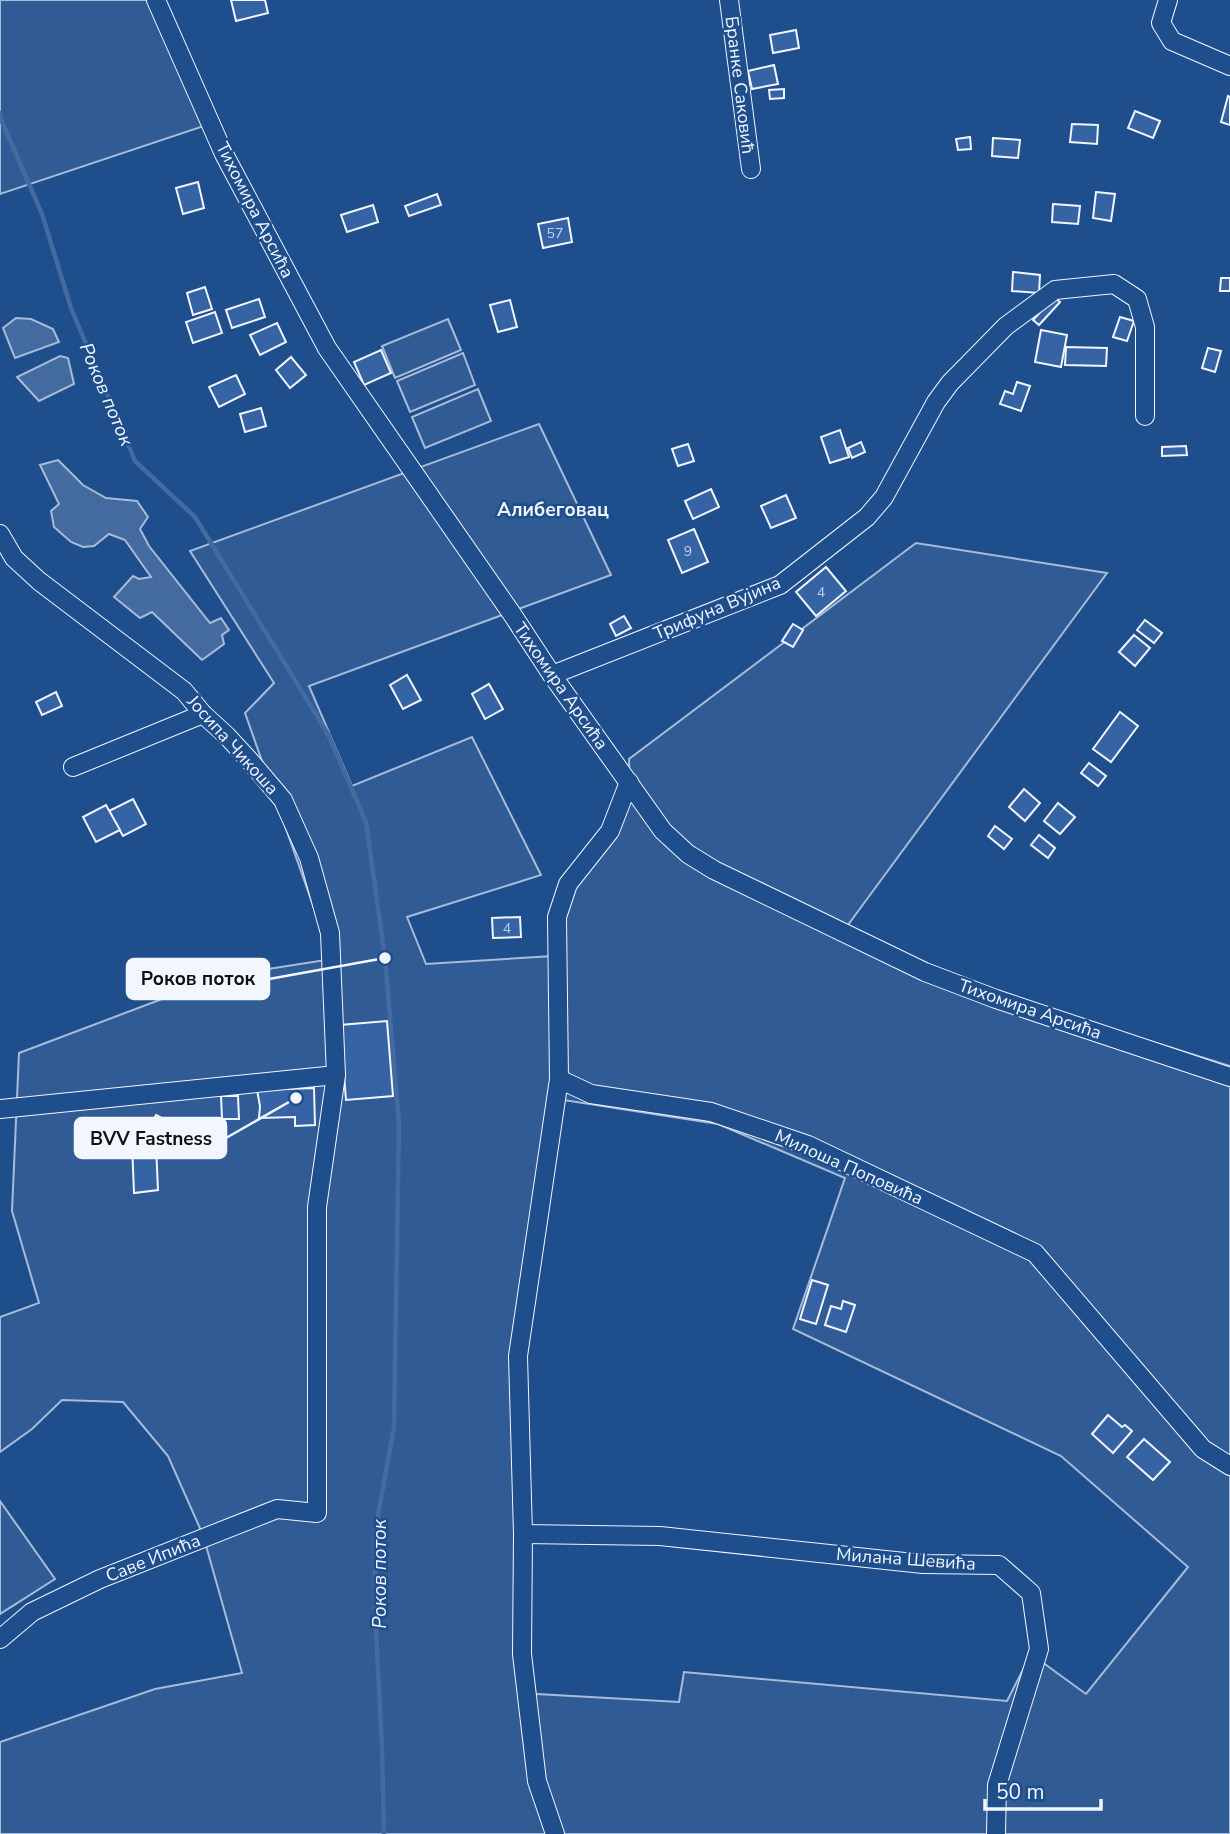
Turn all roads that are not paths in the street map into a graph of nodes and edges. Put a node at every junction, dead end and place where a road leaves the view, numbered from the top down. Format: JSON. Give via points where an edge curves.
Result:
{"nodes":[{"id":1,"x":156,"y":0,"type":"edge"},
{"id":2,"x":729,"y":0,"type":"edge"},
{"id":3,"x":1168,"y":0,"type":"edge"},
{"id":4,"x":1230,"y":66,"type":"edge"},
{"id":5,"x":751,"y":169,"type":"dead end"},
{"id":6,"x":1145,"y":416,"type":"dead end"},
{"id":7,"x":0,"y":534,"type":"edge"},
{"id":8,"x":552,"y":675,"type":"junction"},
{"id":9,"x":203,"y":714,"type":"junction"},
{"id":10,"x":73,"y":768,"type":"dead end"},
{"id":11,"x":629,"y":782,"type":"junction"},
{"id":12,"x":336,"y":1075,"type":"junction"},
{"id":13,"x":1230,"y":1077,"type":"edge"},
{"id":14,"x":559,"y":1079,"type":"junction"},
{"id":15,"x":0,"y":1110,"type":"edge"},
{"id":16,"x":1230,"y":1466,"type":"edge"},
{"id":17,"x":317,"y":1513,"type":"joint"},
{"id":18,"x":523,"y":1534,"type":"junction"},
{"id":19,"x":0,"y":1639,"type":"edge"},
{"id":20,"x":555,"y":1834,"type":"edge"},
{"id":21,"x":996,"y":1834,"type":"edge"}],
"edges":[{"from":1,"to":8,"type":"street","name":"Тихомира Арсића","via":[[225,154],[327,348]]},
{"from":2,"to":5,"type":"street","name":"Бранке Саковић"},
{"from":3,"to":4,"type":"street","via":[[1161,23],[1172,41]]},
{"from":6,"to":8,"type":"street","name":"Трифуна Вујина","via":[[1145,327],[1137,299],[1114,284],[1055,290],[1006,326],[950,383],[884,498],[780,585]]},
{"from":7,"to":9,"type":"street","name":"Јосипа Чикоша","via":[[14,558],[38,582],[184,691]]},
{"from":8,"to":11,"type":"street","name":"Тихомира Арсића"},
{"from":9,"to":10,"type":"street"},
{"from":9,"to":12,"type":"street","name":"Јосипа Чикоша","via":[[283,800],[309,858],[330,933]]},
{"from":11,"to":13,"type":"street","name":"Тихомира Арсића","via":[[663,831],[688,854],[726,876],[925,972]]},
{"from":11,"to":14,"type":"street","via":[[610,831],[568,884],[557,917]]},
{"from":12,"to":15,"type":"street"},
{"from":12,"to":17,"type":"street","name":"Јосипа Чикоша","via":[[317,1207]]},
{"from":14,"to":16,"type":"street","name":"Милоша Поповића","via":[[591,1094],[711,1112],[808,1145],[1035,1253],[1203,1449]]},
{"from":14,"to":18,"type":"street","via":[[518,1356]]},
{"from":17,"to":19,"type":"street","name":"Саве Ипића","via":[[277,1509],[100,1579],[32,1612]]},
{"from":18,"to":20,"type":"street","via":[[522,1654],[537,1781]]},
{"from":18,"to":21,"type":"street","name":"Милана Шевића","via":[[660,1536],[923,1564],[999,1565],[1031,1593],[1039,1649],[997,1785]]}]}
